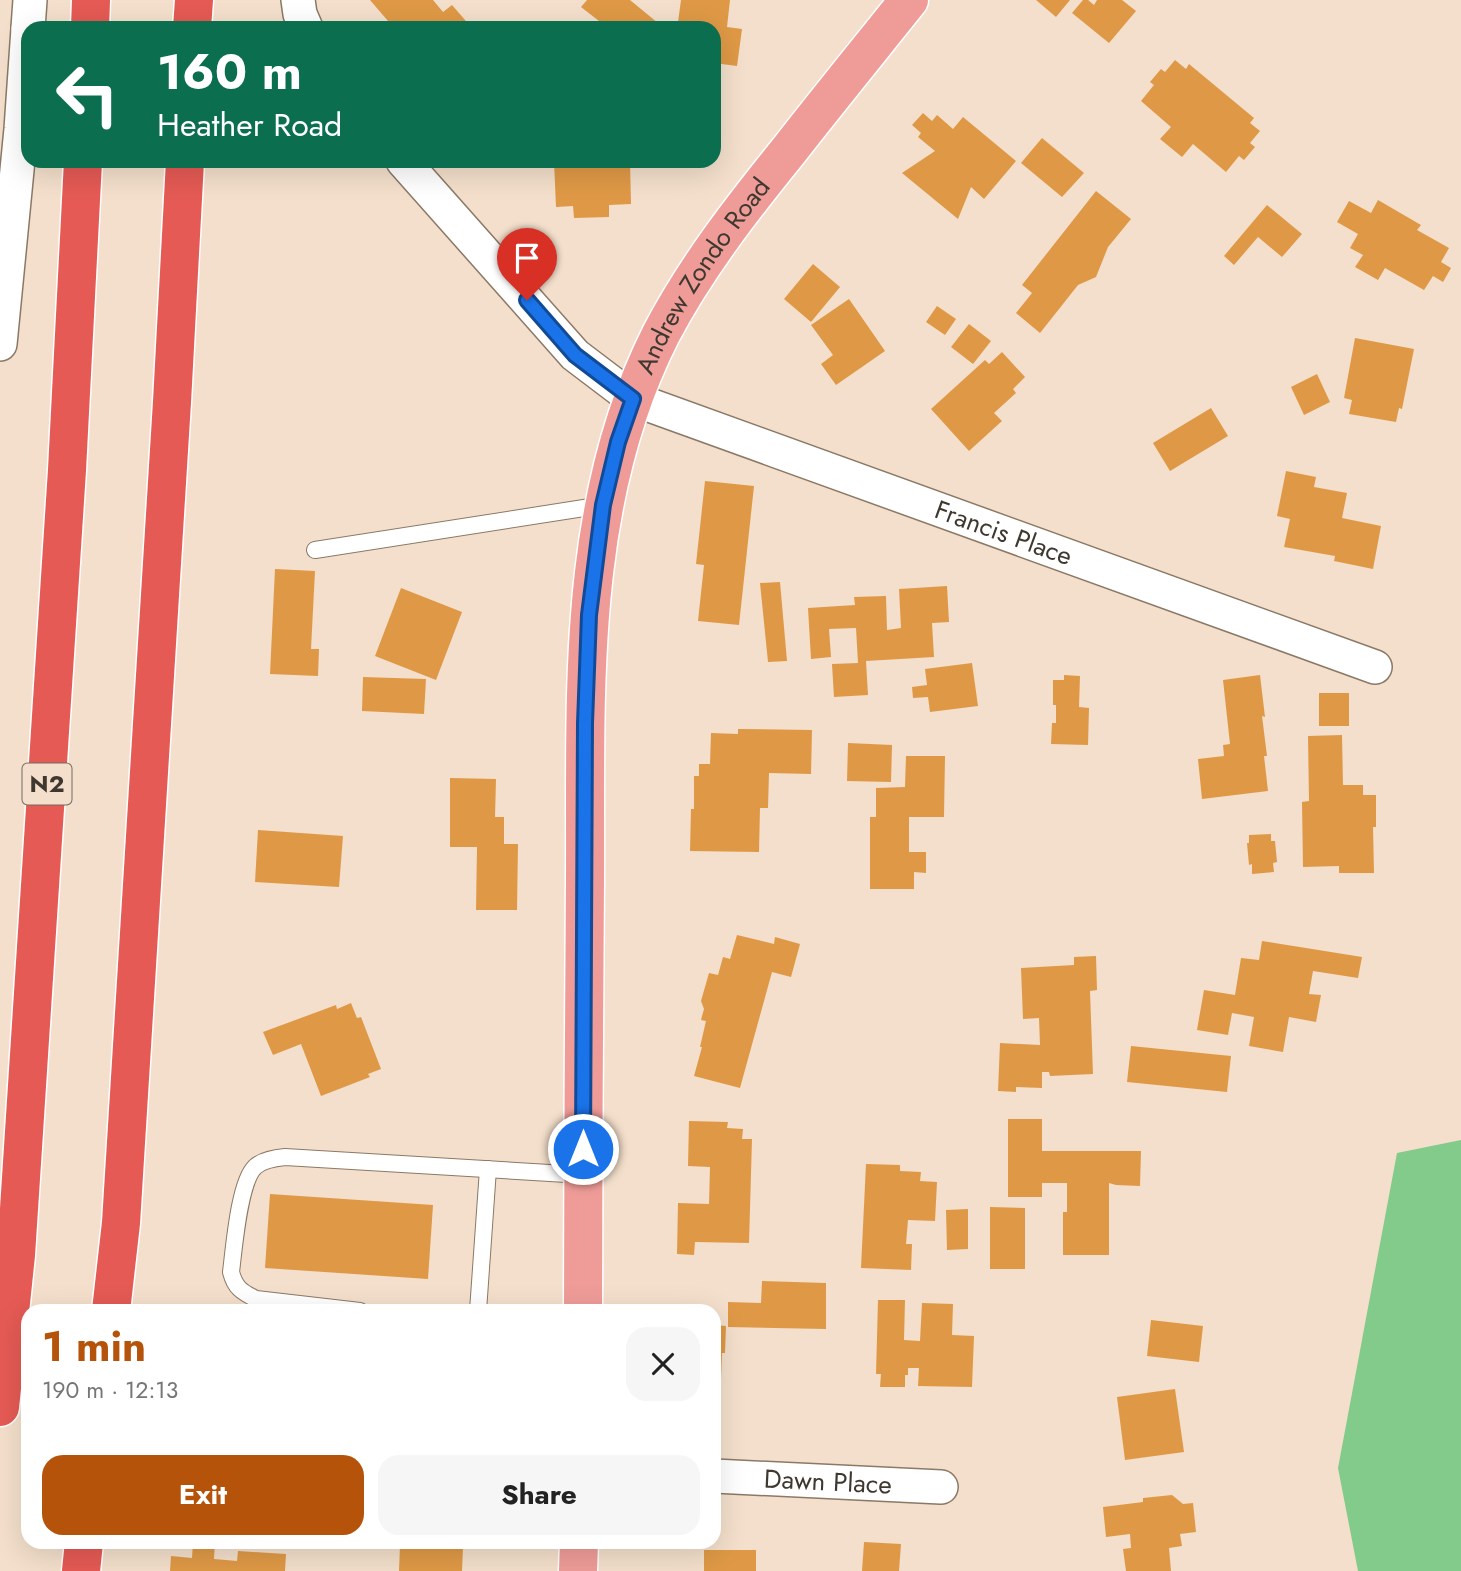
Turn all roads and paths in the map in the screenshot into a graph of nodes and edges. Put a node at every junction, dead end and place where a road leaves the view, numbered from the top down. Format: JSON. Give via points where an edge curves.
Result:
{"nodes":[{"id":1,"x":30,"y":0,"type":"edge"},
{"id":2,"x":91,"y":0,"type":"edge"},
{"id":3,"x":194,"y":0,"type":"edge"},
{"id":4,"x":298,"y":0,"type":"edge"},
{"id":5,"x":909,"y":0,"type":"edge"},
{"id":6,"x":29,"y":21,"type":"edge"},
{"id":7,"x":90,"y":21,"type":"edge"},
{"id":8,"x":192,"y":21,"type":"edge"},
{"id":9,"x":303,"y":21,"type":"edge"},
{"id":10,"x":21,"y":129,"type":"edge"},
{"id":11,"x":83,"y":168,"type":"edge"},
{"id":12,"x":185,"y":168,"type":"edge"},
{"id":13,"x":409,"y":168,"type":"edge"},
{"id":14,"x":0,"y":344,"type":"edge"},
{"id":15,"x":633,"y":399,"type":"junction"},
{"id":16,"x":603,"y":505,"type":"junction"},
{"id":17,"x":315,"y":551,"type":"dead end"},
{"id":18,"x":1375,"y":667,"type":"dead end"},
{"id":19,"x":488,"y":1169,"type":"junction"},
{"id":20,"x":583,"y":1175,"type":"junction"},
{"id":21,"x":112,"y":1304,"type":"edge"},
{"id":22,"x":299,"y":1304,"type":"edge"},
{"id":23,"x":478,"y":1304,"type":"edge"},
{"id":24,"x":583,"y":1304,"type":"edge"},
{"id":25,"x":0,"y":1407,"type":"edge"},
{"id":26,"x":721,"y":1476,"type":"edge"},
{"id":27,"x":942,"y":1487,"type":"dead end"},
{"id":28,"x":84,"y":1549,"type":"edge"},
{"id":29,"x":579,"y":1549,"type":"edge"},
{"id":30,"x":81,"y":1571,"type":"edge"},
{"id":31,"x":578,"y":1571,"type":"edge"}],
"edges":[{"from":1,"to":6,"type":"street"},
{"from":2,"to":7,"type":"highway"},
{"from":3,"to":8,"type":"highway"},
{"from":4,"to":9,"type":"street"},
{"from":5,"to":15,"type":"main road","name":"Andrew Zondo Road","via":[[751,197],[694,276]]},
{"from":10,"to":14,"type":"street"},
{"from":11,"to":25,"type":"highway","number":"N2","via":[[16,1255]]},
{"from":12,"to":21,"type":"highway","via":[[121,1223]]},
{"from":13,"to":15,"type":"street","name":"Francis Place","via":[[575,355]]},
{"from":15,"to":16,"type":"main road","name":"Andrew Zondo Road"},
{"from":15,"to":18,"type":"street","name":"Francis Place"},
{"from":16,"to":17,"type":"lane"},
{"from":16,"to":20,"type":"main road","name":"Andrew Zondo Road","via":[[588,629]]},
{"from":19,"to":20,"type":"lane"},
{"from":19,"to":22,"type":"lane","via":[[285,1157],[255,1167],[244,1183],[231,1272],[234,1283],[256,1299]]},
{"from":19,"to":23,"type":"lane"},
{"from":20,"to":24,"type":"main road","name":"Andrew Zondo Road"},
{"from":26,"to":27,"type":"street","name":"Dawn Place"},
{"from":28,"to":30,"type":"highway"},
{"from":29,"to":31,"type":"main road"}]}
